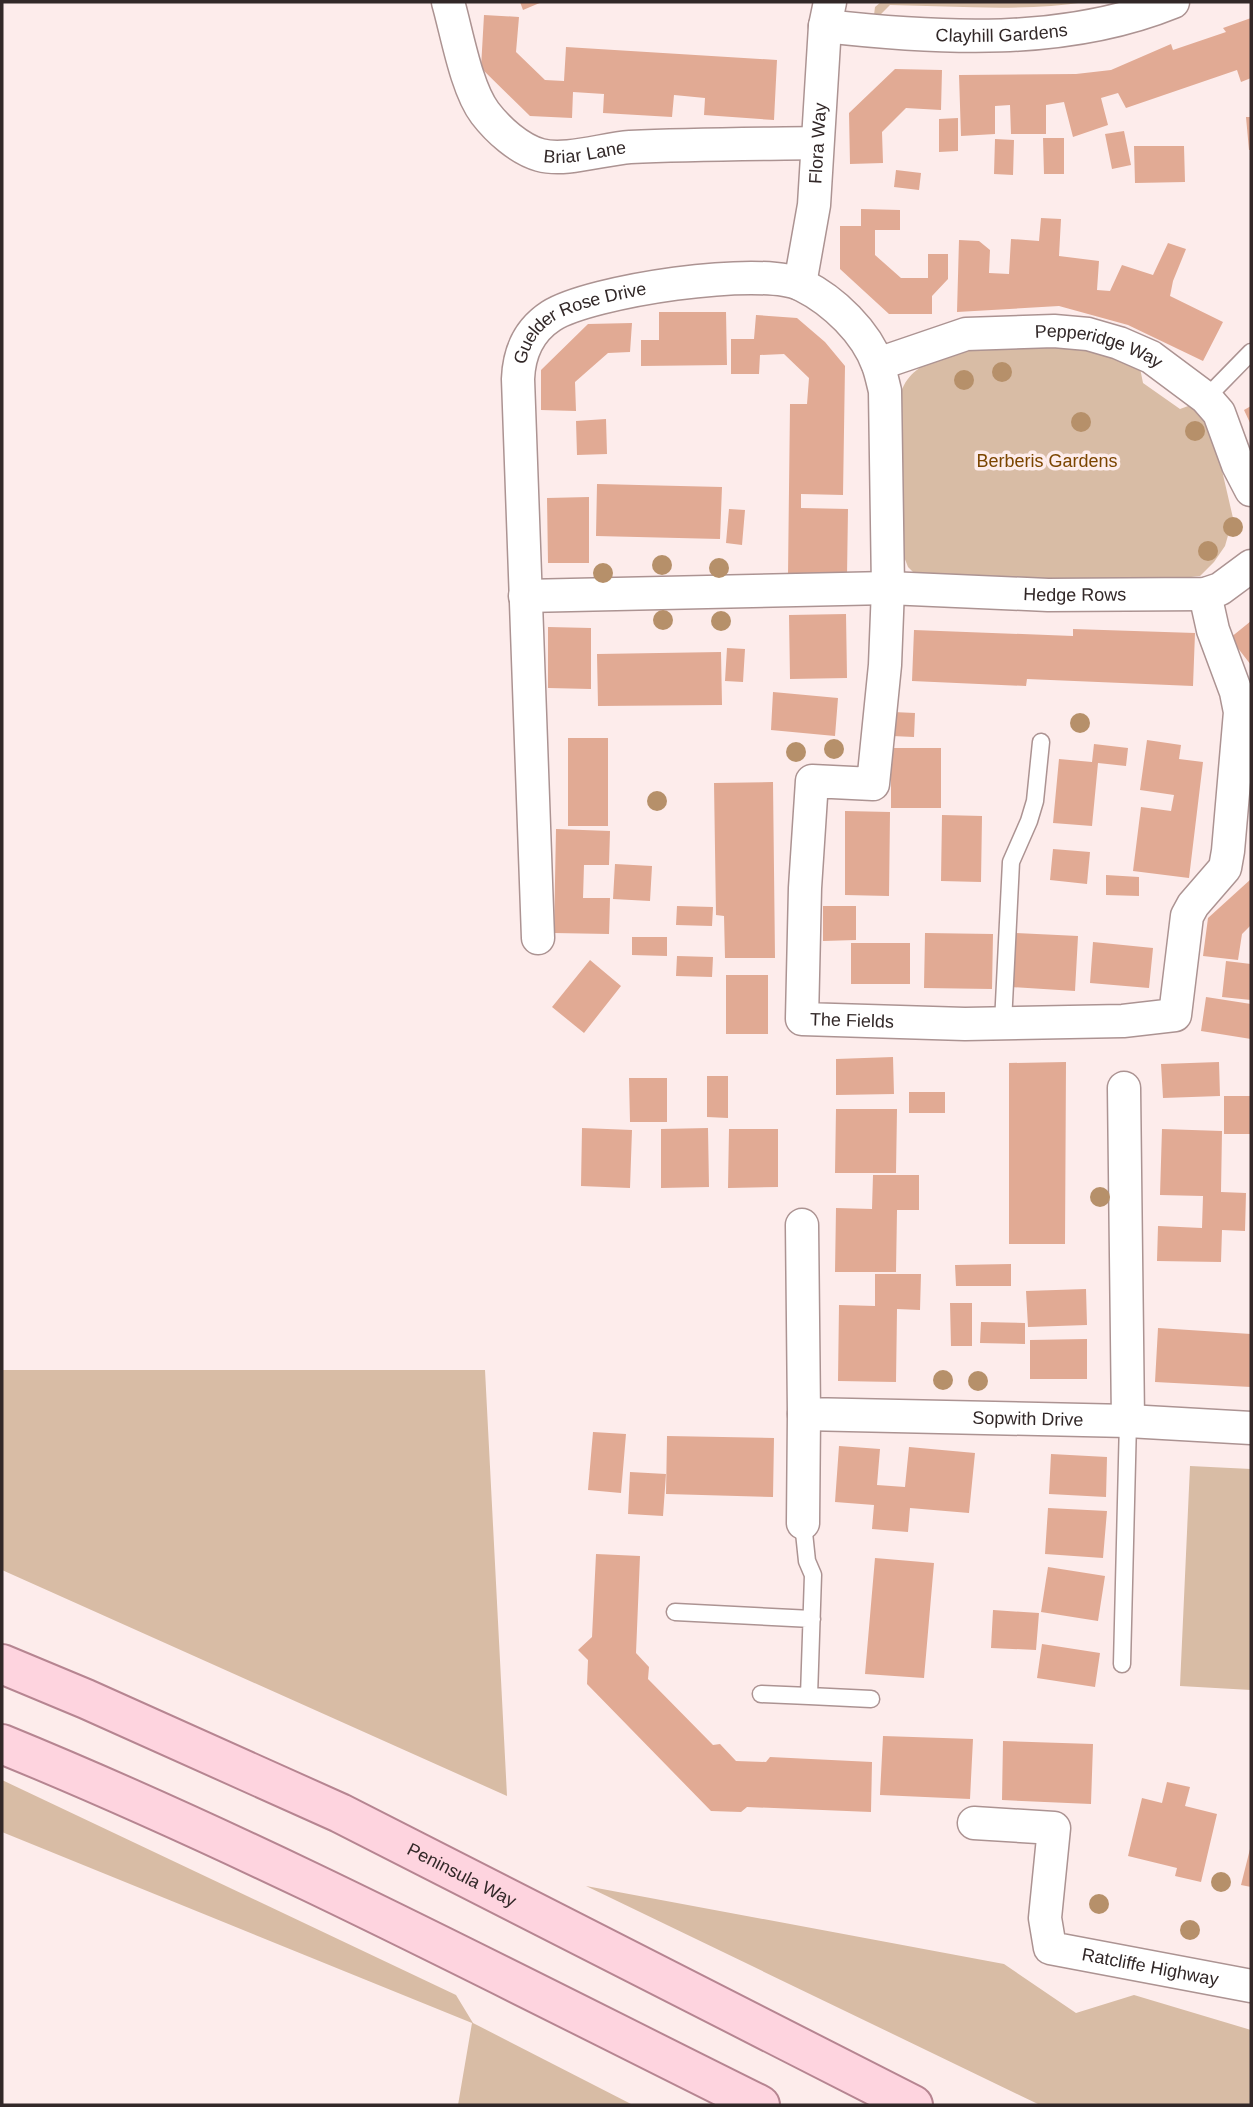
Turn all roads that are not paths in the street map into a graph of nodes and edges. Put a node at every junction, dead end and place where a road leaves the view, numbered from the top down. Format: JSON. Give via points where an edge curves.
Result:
{"nodes":[{"id":1,"x":448,"y":2,"type":"edge"},
{"id":2,"x":1174,"y":2,"type":"edge"},
{"id":3,"x":827,"y":14,"type":"edge"},
{"id":4,"x":817,"y":143,"type":"junction"},
{"id":5,"x":800,"y":284,"type":"junction"},
{"id":6,"x":1251,"y":352,"type":"edge"},
{"id":7,"x":878,"y":364,"type":"junction"},
{"id":8,"x":1206,"y":398,"type":"junction"},
{"id":9,"x":1251,"y":490,"type":"edge"},
{"id":10,"x":1251,"y":566,"type":"edge"},
{"id":11,"x":888,"y":588,"type":"junction"},
{"id":12,"x":1205,"y":594,"type":"junction"},
{"id":13,"x":525,"y":596,"type":"junction"},
{"id":14,"x":1246,"y":717,"type":"edge"},
{"id":15,"x":1041,"y":742,"type":"dead end"},
{"id":16,"x":1240,"y":852,"type":"edge"},
{"id":17,"x":538,"y":938,"type":"dead end"},
{"id":18,"x":1003,"y":1023,"type":"junction"},
{"id":19,"x":1124,"y":1088,"type":"dead end"},
{"id":20,"x":802,"y":1225,"type":"dead end"},
{"id":21,"x":804,"y":1414,"type":"junction"},
{"id":22,"x":1128,"y":1421,"type":"junction"},
{"id":23,"x":1251,"y":1428,"type":"edge"},
{"id":24,"x":803,"y":1523,"type":"joint"},
{"id":25,"x":675,"y":1612,"type":"dead end"},
{"id":26,"x":812,"y":1619,"type":"junction"},
{"id":27,"x":2,"y":1664,"type":"edge"},
{"id":28,"x":1122,"y":1664,"type":"dead end"},
{"id":29,"x":761,"y":1693,"type":"dead end"},
{"id":30,"x":809,"y":1696,"type":"junction"},
{"id":31,"x":872,"y":1699,"type":"dead end"},
{"id":32,"x":2,"y":1744,"type":"edge"},
{"id":33,"x":974,"y":1824,"type":"dead end"},
{"id":34,"x":1251,"y":1986,"type":"edge"},
{"id":35,"x":760,"y":2105,"type":"edge"},
{"id":36,"x":913,"y":2105,"type":"edge"}],
"edges":[{"from":1,"to":4,"type":"street","name":"Briar Lane","via":[[475,96],[484,112],[511,139],[540,155]]},
{"from":2,"to":3,"type":"street","name":"Clayhill Gardens","via":[[1120,20],[1049,32],[992,35],[890,33]]},
{"from":3,"to":4,"type":"street","name":"Flora Way"},
{"from":4,"to":5,"type":"street","name":"Flora Way","via":[[814,205]]},
{"from":5,"to":7,"type":"street","name":"Guelder Rose Drive","via":[[844,314]]},
{"from":5,"to":13,"type":"street","name":"Guelder Rose Drive","via":[[769,278],[687,282],[572,307],[552,315],[536,329],[525,344],[517,379]]},
{"from":6,"to":8,"type":"lane"},
{"from":7,"to":8,"type":"street","name":"Pepperidge Way","via":[[966,334],[1088,334],[1151,357]]},
{"from":7,"to":11,"type":"street","name":"Guelder Rose Drive","via":[[885,391]]},
{"from":8,"to":9,"type":"street","name":"Pepperidge Way","via":[[1219,412]]},
{"from":10,"to":12,"type":"street","name":"Hedge Rows","via":[[1220,589]]},
{"from":11,"to":12,"type":"street","name":"Hedge Rows","via":[[1048,595]]},
{"from":11,"to":13,"type":"street"},
{"from":11,"to":18,"type":"street","name":"The Fields","via":[[873,784],[812,781],[802,1018]]},
{"from":12,"to":14,"type":"street","name":"The Fields","via":[[1213,630]]},
{"from":13,"to":17,"type":"street","name":"Guelder Rose Drive"},
{"from":14,"to":16,"type":"street","name":"The Fields"},
{"from":15,"to":18,"type":"lane","via":[[1035,801],[1011,862]]},
{"from":16,"to":18,"type":"street","name":"The Fields","via":[[1186,916],[1175,1015],[1122,1021]]},
{"from":19,"to":22,"type":"street"},
{"from":20,"to":21,"type":"street"},
{"from":21,"to":22,"type":"street","name":"Sopwith Drive"},
{"from":21,"to":24,"type":"street"},
{"from":22,"to":23,"type":"street","name":"Sopwith Drive"},
{"from":22,"to":28,"type":"lane"},
{"from":24,"to":26,"type":"lane","via":[[813,1576]]},
{"from":25,"to":26,"type":"lane"},
{"from":26,"to":30,"type":"lane"},
{"from":27,"to":36,"type":"main road","name":"Peninsula Way","via":[[340,1813]]},
{"from":29,"to":30,"type":"lane"},
{"from":30,"to":31,"type":"lane"},
{"from":32,"to":35,"type":"main road","via":[[110,1788]]},
{"from":33,"to":34,"type":"street","name":"Ratcliffe Highway","via":[[1054,1828],[1045,1918],[1050,1948]]}]}
